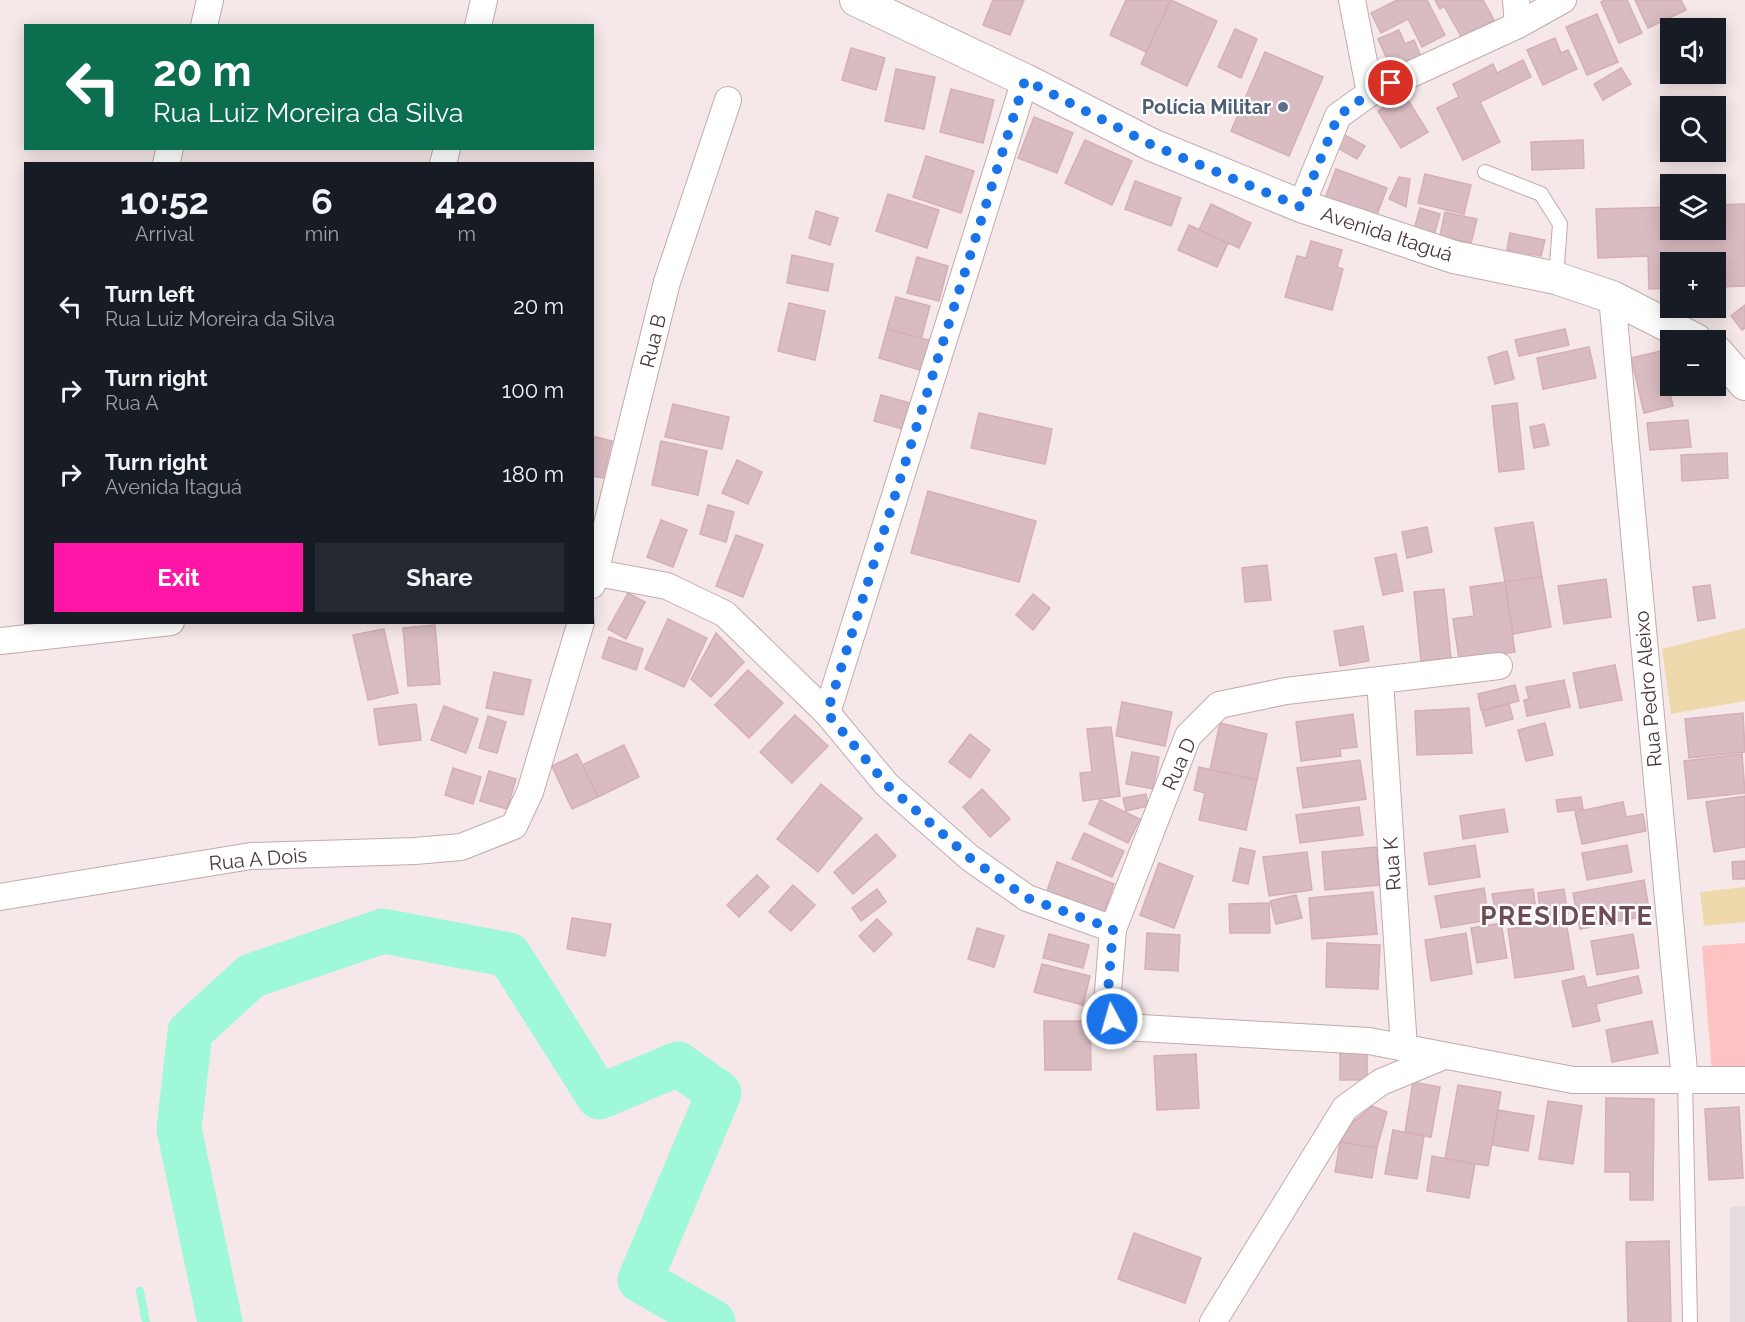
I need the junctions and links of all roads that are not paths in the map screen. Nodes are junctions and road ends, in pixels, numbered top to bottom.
1 (210, 0) edge
2 (484, 0) edge
3 (856, 0) edge
4 (1352, 0) edge
5 (1516, 0) edge
6 (1563, 0) edge
7 (900, 9) edge
8 (204, 24) edge
9 (478, 24) edge
10 (1518, 25) junction
11 (1025, 80) junction
12 (1370, 93) junction
13 (728, 100) dead end
14 (1485, 172) dead end
15 (1301, 207) junction
16 (1556, 278) junction
17 (1612, 297) junction
18 (1676, 330) edge
19 (1726, 362) edge
20 (1745, 384) edge
21 (594, 577) edge
22 (138, 624) edge
23 (580, 624) edge
24 (39, 630) edge
25 (0, 641) edge
26 (1498, 666) dead end
27 (1380, 680) junction
28 (827, 713) junction
29 (0, 897) edge
30 (1113, 929) junction
31 (1404, 1048) junction
32 (1444, 1056) junction
33 (1745, 1080) edge
34 (1685, 1081) junction
35 (1213, 1322) edge
36 (1690, 1322) edge

1 - 8 street
2 - 9 street
3 - 7 street, Avenida Itaguá
4 - 12 street
5 - 10 street
6 - 10 street
7 - 11 street, Avenida Itaguá
10 - 12 street
11 - 15 street, Avenida Itaguá
11 - 28 street
12 - 15 street
13 - 21 street, Rua B
14 - 16 lane
15 - 16 street, Avenida Itaguá
16 - 17 street, Avenida Itaguá
17 - 18 street, Avenida Itaguá
17 - 34 street, Rua Pedro Aleixo
19 - 20 street
21 - 28 street
22 - 24 street
23 - 29 street, Rua A Dois
24 - 25 street
26 - 27 street, Rua D
27 - 30 street, Rua D
27 - 31 street, Rua K
28 - 30 street
30 - 31 street, Rua D
31 - 32 street
32 - 34 street
32 - 35 street
33 - 34 street
34 - 36 lane

